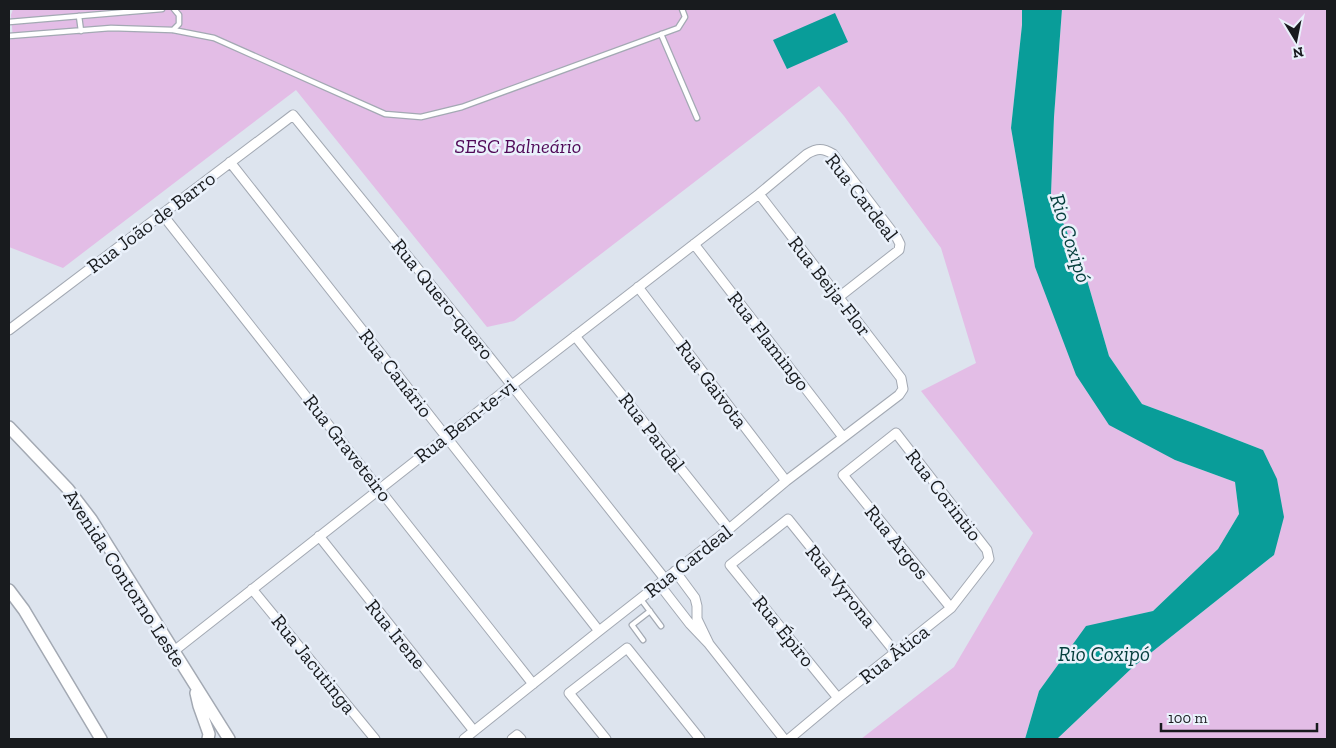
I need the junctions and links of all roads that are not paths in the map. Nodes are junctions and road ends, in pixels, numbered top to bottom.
1 (162, 9) edge
2 (174, 9) edge
3 (682, 9) edge
4 (79, 16) junction
5 (9, 22) edge
6 (81, 30) junction
7 (173, 30) junction
8 (661, 34) junction
9 (9, 36) edge
10 (293, 115) joint
11 (697, 118) dead end
12 (230, 162) junction
13 (759, 194) junction
14 (162, 214) junction
15 (694, 244) junction
16 (638, 287) junction
17 (839, 298) junction
18 (9, 330) edge
19 (575, 336) junction
20 (901, 378) joint
21 (512, 385) junction
22 (9, 427) edge
23 (446, 437) junction
24 (843, 437) junction
25 (843, 475) joint
26 (786, 481) junction
27 (379, 488) junction
28 (728, 529) junction
29 (319, 536) junction
30 (989, 559) joint
31 (730, 565) joint
32 (664, 580) junction
33 (252, 589) junction
34 (9, 590) edge
35 (640, 598) junction
36 (951, 608) junction
37 (650, 611) junction
38 (661, 626) dead end
39 (599, 630) junction
40 (643, 640) dead end
41 (709, 644) junction
42 (174, 651) junction
43 (895, 652) junction
44 (533, 684) junction
45 (194, 685) junction
46 (838, 698) junction
47 (94, 725) junction
48 (474, 731) junction
49 (101, 739) edge
50 (110, 739) edge
51 (208, 739) edge
52 (229, 739) edge
53 (375, 739) edge
54 (464, 739) edge
55 (606, 739) edge
56 (700, 739) edge
57 (784, 739) edge
58 (789, 739) edge

1 - 4 lane
2 - 7 lane
3 - 8 lane
4 - 5 lane
4 - 6 lane
6 - 7 lane
6 - 9 lane
7 - 8 lane
8 - 11 lane
10 - 12 street, Rua João de Barro
10 - 21 street, Rua Quero-quero
12 - 14 street, Rua João de Barro
12 - 23 street, Rua Canário
13 - 15 street, Rua Bem-te-vi
13 - 17 street, Rua Beija-Flor
13 - 17 street, Rua Cardeal
14 - 18 street, Rua João de Barro
14 - 27 street, Rua Graveteiro
15 - 16 street, Rua Bem-te-vi
15 - 24 street, Rua Flamingo
16 - 19 street, Rua Bem-te-vi
16 - 26 street, Rua Gaivota
17 - 20 street, Rua Beija-Flor
19 - 21 street, Rua Bem-te-vi
19 - 28 street, Rua Pardal
20 - 24 street, Rua Cardeal
21 - 23 street, Rua Bem-te-vi
21 - 32 street, Rua Quero-quero
22 - 42 street, Avenida Contorno Leste
23 - 27 street, Rua Bem-te-vi
23 - 39 street, Rua Canário
24 - 26 street, Rua Cardeal
25 - 30 street, Rua Corintio
25 - 36 street, Rua Argos
26 - 28 street, Rua Cardeal
27 - 29 street, Rua Bem-te-vi
27 - 44 street, Rua Graveteiro
28 - 32 street, Rua Cardeal
29 - 33 street, Rua Bem-te-vi
29 - 48 street, Rua Irene
30 - 36 street, Rua Ática
31 - 43 street, Rua Vyrona
31 - 46 street, Rua Épiro
32 - 35 street, Rua Cardeal
32 - 41 street
32 - 41 street
33 - 42 street, Rua Bem-te-vi
33 - 53 street, Rua Jacutinga
34 - 47 street
35 - 37 lane
35 - 39 street, Rua Cardeal
36 - 43 street, Rua Ática
37 - 38 lane
37 - 40 lane
39 - 44 street, Rua Cardeal
41 - 57 street
42 - 45 street, Avenida Contorno Leste
43 - 46 street, Rua Ática
44 - 48 street, Rua Cardeal
45 - 51 street
45 - 52 street, Avenida Contorno Leste
46 - 58 street, Rua Ática
47 - 49 street
47 - 50 street
48 - 54 street, Rua Cardeal
55 - 56 street

